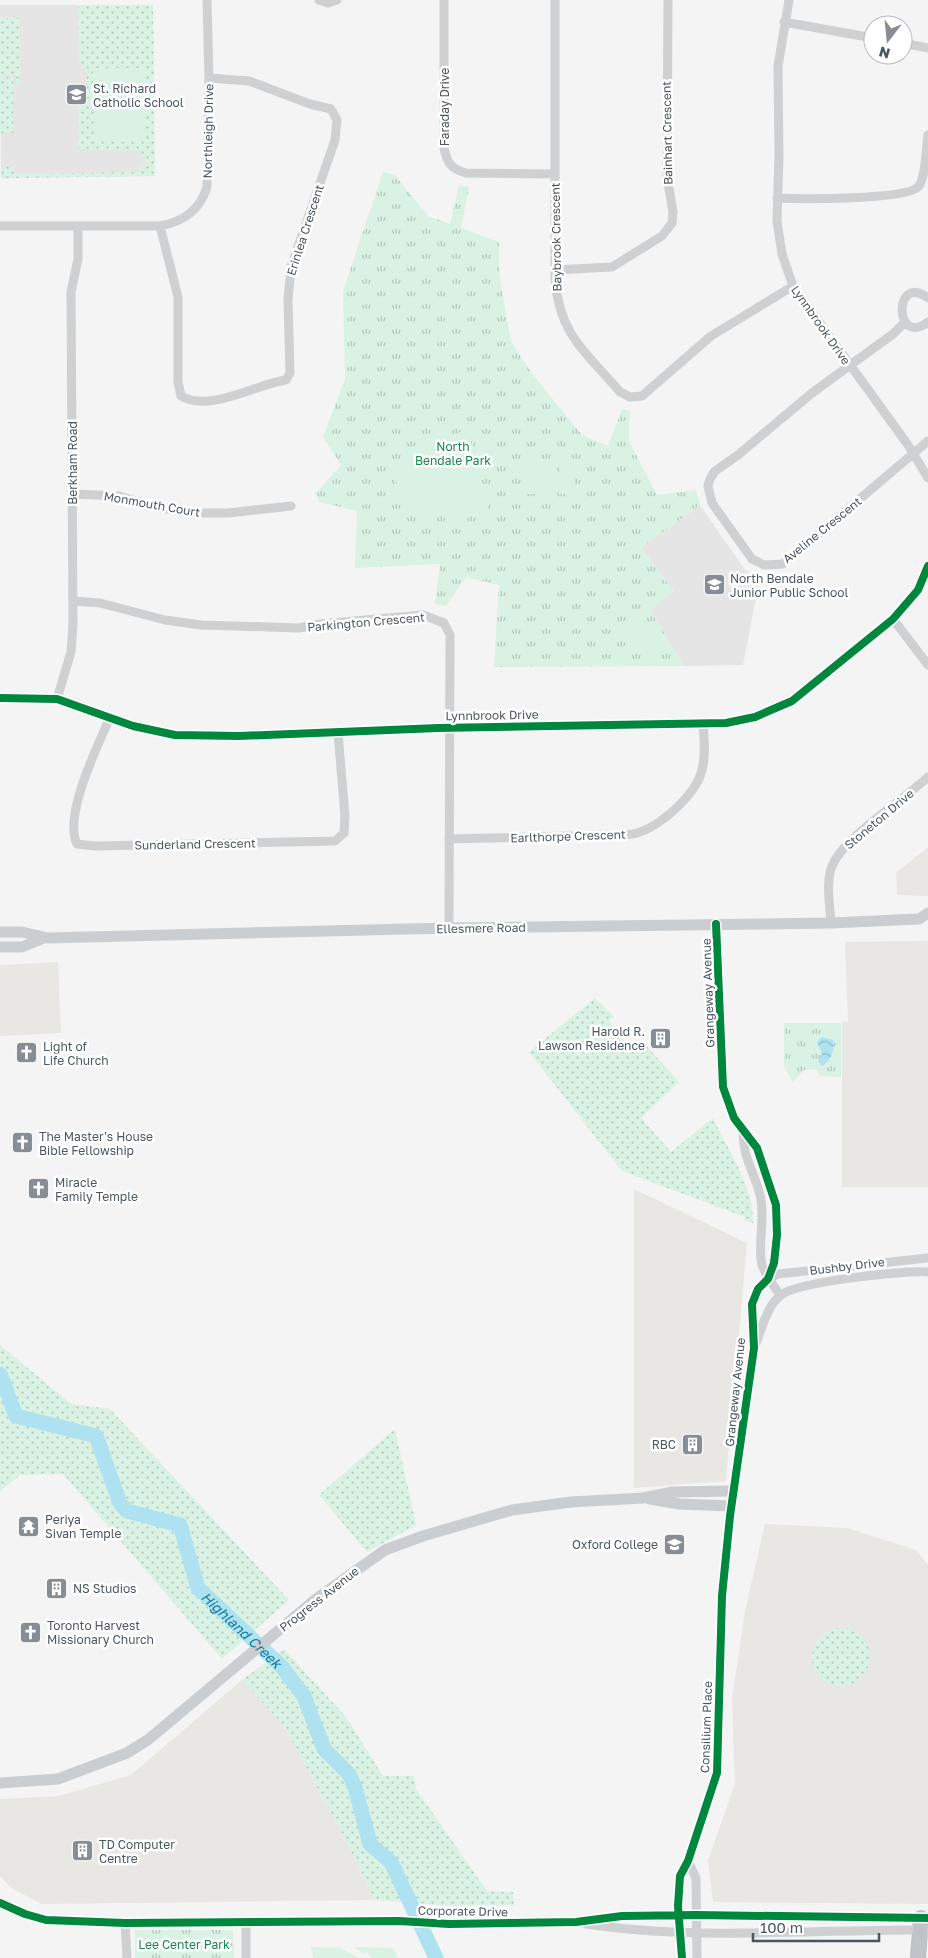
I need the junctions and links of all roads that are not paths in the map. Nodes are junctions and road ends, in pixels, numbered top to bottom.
1 (207, 0) edge
2 (319, 0) edge
3 (337, 0) edge
4 (444, 0) edge
5 (555, 0) edge
6 (668, 0) edge
7 (789, 0) edge
8 (784, 22) junction
9 (863, 36) edge
10 (913, 45) edge
11 (928, 48) edge
12 (209, 78) junction
13 (928, 135) edge
14 (554, 174) junction
15 (777, 198) junction
16 (0, 226) edge
17 (78, 226) junction
18 (160, 226) junction
19 (555, 270) junction
20 (792, 286) junction
21 (928, 298) edge
22 (906, 322) junction
23 (928, 322) edge
24 (850, 366) junction
25 (928, 441) edge
26 (913, 453) junction
27 (928, 478) edge
28 (72, 494) junction
29 (292, 506) dead end
30 (928, 566) edge
31 (73, 601) junction
32 (893, 619) junction
33 (928, 665) edge
34 (0, 698) edge
35 (57, 699) junction
36 (110, 717) junction
37 (703, 723) junction
38 (449, 728) junction
39 (338, 733) junction
40 (928, 777) edge
41 (449, 839) junction
42 (925, 919) edge
43 (831, 922) junction
44 (716, 924) junction
45 (449, 928) junction
46 (0, 932) edge
47 (44, 938) junction
48 (0, 947) edge
49 (743, 1132) junction
50 (928, 1258) edge
51 (900, 1260) junction
52 (826, 1268) junction
53 (928, 1272) edge
54 (902, 1273) junction
55 (768, 1279) junction
56 (827, 1282) junction
57 (780, 1295) junction
58 (754, 1348) junction
59 (734, 1491) junction
60 (643, 1498) junction
61 (731, 1506) junction
62 (0, 1783) edge
63 (688, 1861) junction
64 (0, 1903) edge
65 (696, 1915) junction
66 (678, 1916) junction
67 (808, 1916) junction
68 (125, 1922) junction
69 (246, 1922) junction
70 (576, 1922) junction
71 (924, 1924) edge
72 (680, 1933) junction
73 (697, 1933) junction
74 (808, 1933) junction
75 (127, 1958) edge
76 (246, 1958) edge
77 (682, 1958) edge
78 (697, 1958) edge
79 (918, 1958) edge

1 - 12 street, Northleigh Drive
2 - 3 street
4 - 14 street, Faraday Drive
5 - 14 street, Baybrook Crescent
6 - 19 street, Bainhart Crescent
7 - 8 street, Lynnbrook Drive
8 - 9 street
8 - 15 street, Lynnbrook Drive
10 - 11 street
12 - 18 street, Northleigh Drive
12 - 18 street, Erinlea Crescent
13 - 15 street
14 - 19 street, Baybrook Crescent
15 - 20 street, Lynnbrook Drive
16 - 17 street, Northleigh Drive
17 - 18 street, Northleigh Drive
17 - 28 street, Berkham Road
19 - 20 street, Baybrook Crescent
20 - 24 street, Lynnbrook Drive
21 - 22 street
22 - 23 street
22 - 24 street, Aveline Crescent
24 - 26 street, Lynnbrook Drive
24 - 26 street, Aveline Crescent
25 - 26 street, Aveline Crescent
26 - 27 street, Lynnbrook Drive
28 - 29 street, Monmouth Court
28 - 31 street, Berkham Road
30 - 32 street, Lynnbrook Drive
31 - 35 street, Berkham Road
31 - 38 street, Parkington Crescent
32 - 33 street
32 - 37 street, Lynnbrook Drive
34 - 35 street, Lynnbrook Drive
35 - 36 street, Lynnbrook Drive
36 - 39 street, Lynnbrook Drive
36 - 39 street, Sunderland Crescent
37 - 38 street, Lynnbrook Drive
37 - 41 street, Earlthorpe Crescent
38 - 39 street, Lynnbrook Drive
38 - 41 street, Parkington Crescent
40 - 43 street, Stoneton Drive
41 - 45 street, Parkington Crescent
42 - 43 main road, Ellesmere Road
43 - 44 main road, Ellesmere Road
44 - 45 main road, Ellesmere Road
44 - 49 street, Grangeway Avenue
45 - 47 main road, Ellesmere Road
46 - 47 main road, Ellesmere Road
47 - 48 main road, Ellesmere Road
49 - 55 street, Grangeway Avenue
49 - 55 street, Grangeway Avenue
50 - 51 street, Bushby Drive
51 - 52 street, Bushby Drive
51 - 54 street
52 - 55 street, Bushby Drive
52 - 56 street
53 - 54 street, Bushby Drive
54 - 56 street, Bushby Drive
55 - 57 street, Grangeway Avenue
55 - 58 street, Grangeway Avenue
56 - 57 street, Bushby Drive
57 - 58 street, Grangeway Avenue
58 - 59 street, Grangeway Avenue
59 - 60 main road, Progress Avenue
59 - 61 street, Consilium Place
60 - 61 main road, Progress Avenue
60 - 62 main road, Progress Avenue
61 - 63 street, Consilium Place
63 - 65 street
63 - 66 street, Consilium Place
64 - 68 street, Corporate Drive
65 - 66 street, Corporate Drive
65 - 67 street, Corporate Drive
65 - 73 street
66 - 70 street, Corporate Drive
66 - 72 street, Consilium Place
67 - 71 street, Corporate Drive
67 - 74 street
68 - 69 street, Corporate Drive
68 - 75 street
69 - 70 street, Corporate Drive
69 - 76 street
70 - 72 street, Corporate Drive
71 - 74 street, Corporate Drive
71 - 79 highway
72 - 73 street, Corporate Drive
72 - 77 street, Consilium Place
73 - 74 street, Corporate Drive
73 - 78 street

